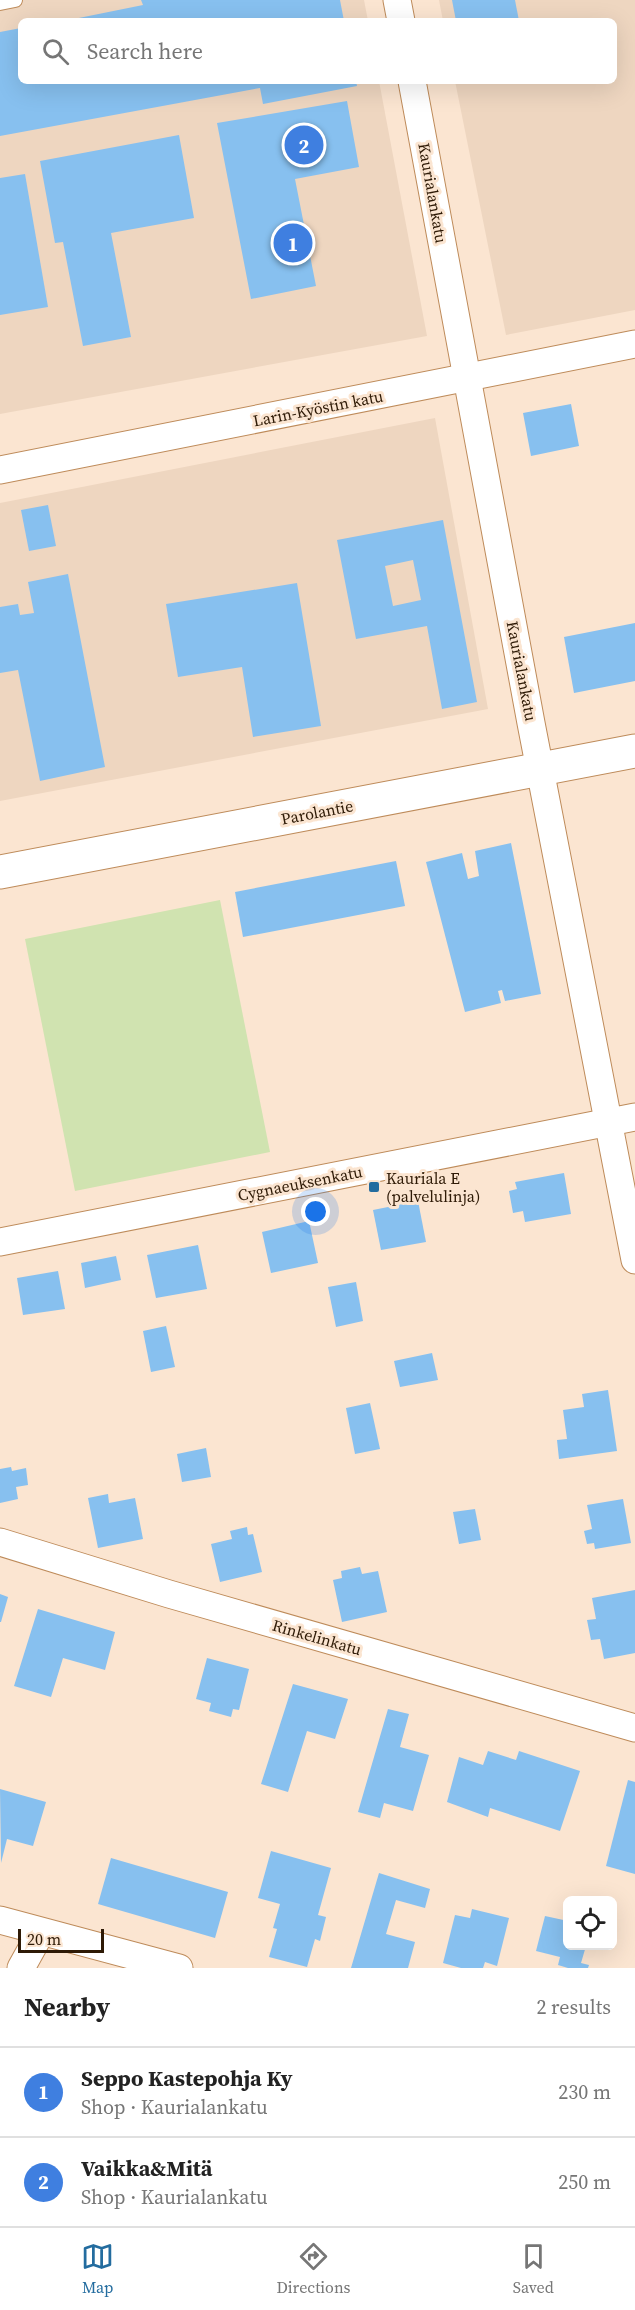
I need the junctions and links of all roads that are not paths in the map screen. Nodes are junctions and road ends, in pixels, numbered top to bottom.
1 (15, 0) edge
2 (397, 0) edge
3 (0, 3) edge
4 (400, 18) edge
5 (413, 84) edge
6 (635, 344) edge
7 (467, 379) junction
8 (0, 470) edge
9 (635, 751) edge
10 (541, 769) junction
11 (0, 872) edge
12 (635, 1117) edge
13 (609, 1122) junction
14 (0, 1242) edge
15 (635, 1260) edge
16 (0, 1542) edge
17 (635, 1728) edge
18 (0, 1920) edge
19 (41, 1932) junction
20 (21, 1968) edge
21 (179, 1968) edge

1 - 3 lane
2 - 4 street
5 - 7 street, Kaurialankatu
6 - 7 street, Larin-Kyöstin katu
7 - 8 street, Larin-Kyöstin katu
7 - 10 street, Kaurialankatu
9 - 10 main road, Parolantie
10 - 11 main road, Parolantie
10 - 13 street, Kaurialankatu
12 - 13 street, Cygnaeuksenkatu
13 - 14 street, Cygnaeuksenkatu
13 - 15 street, Kaurialankatu
16 - 17 street, Rinkelinkatu
18 - 19 street
19 - 20 street
19 - 21 street

